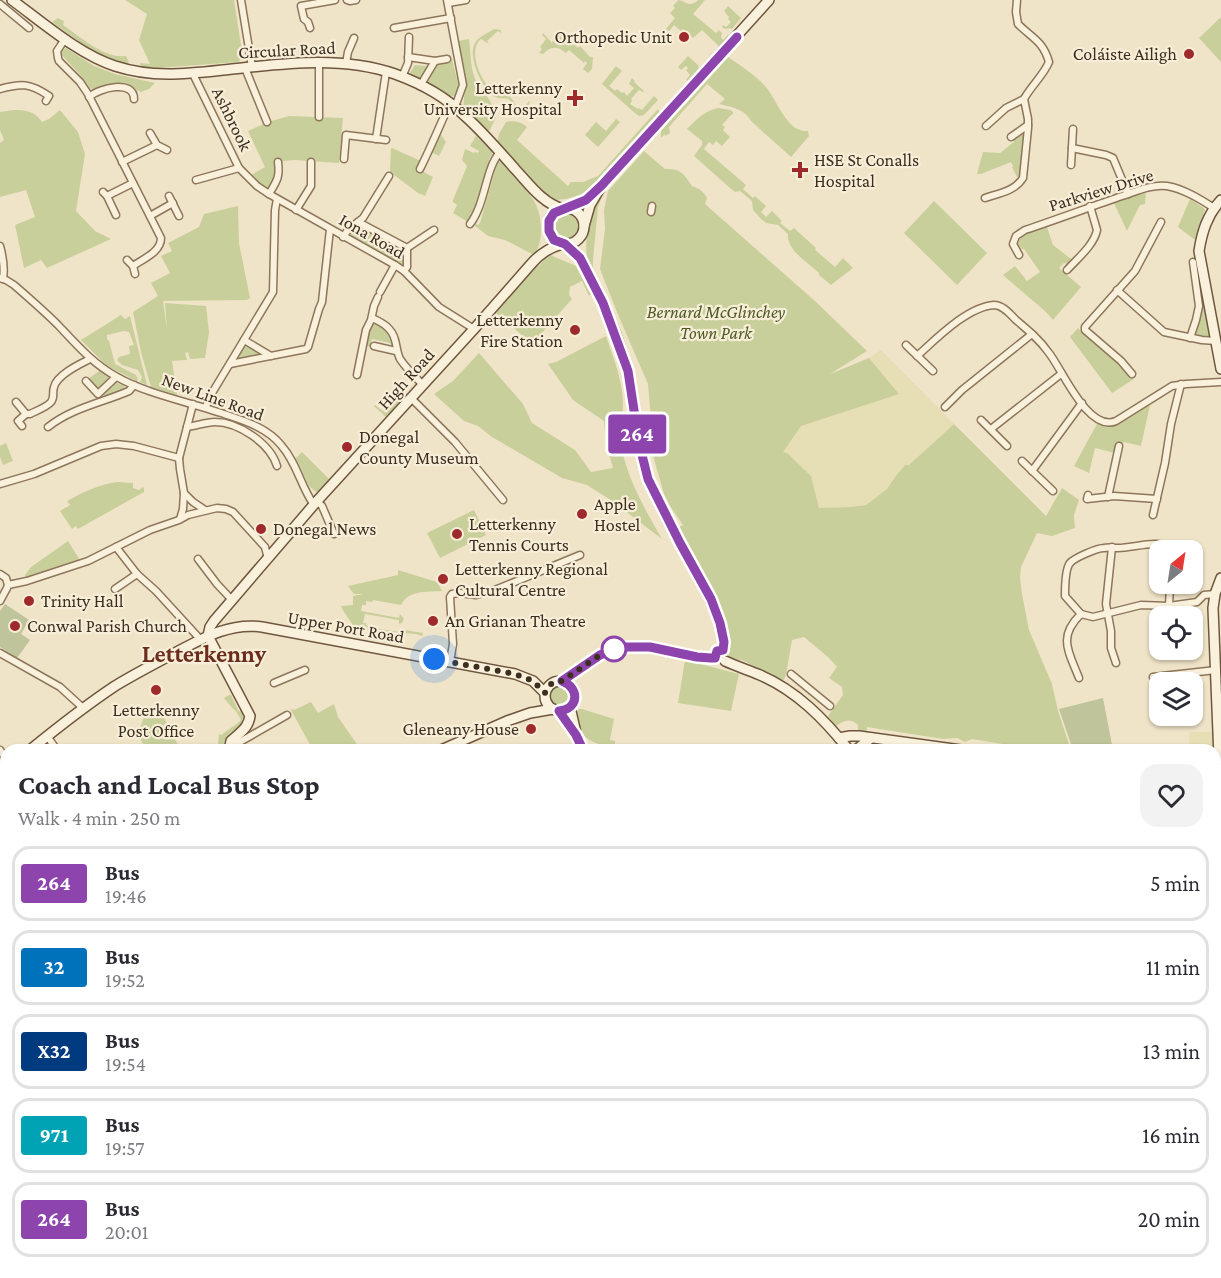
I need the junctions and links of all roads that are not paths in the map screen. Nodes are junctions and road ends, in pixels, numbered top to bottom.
1 (12, 0) edge
2 (241, 0) edge
3 (334, 0) edge
4 (347, 0) edge
5 (356, 0) edge
6 (466, 0) edge
7 (769, 0) edge
8 (1017, 0) edge
9 (447, 1) edge
10 (316, 2) edge
11 (0, 4) edge
12 (451, 18) junction
13 (410, 25) junction
14 (29, 28) dead end
15 (310, 28) dead end
16 (394, 28) dead end
17 (354, 38) dead end
18 (65, 39) junction
19 (408, 57) junction
20 (447, 58) dead end
21 (319, 62) junction
22 (435, 62) junction
23 (346, 63) junction
24 (248, 68) junction
25 (386, 72) junction
26 (193, 74) junction
27 (402, 77) junction
28 (420, 86) junction
29 (0, 88) edge
30 (89, 97) junction
31 (134, 99) dead end
32 (1024, 99) junction
33 (46, 101) dead end
34 (452, 105) junction
35 (319, 117) dead end
36 (267, 122) dead end
37 (1028, 125) junction
38 (986, 126) dead end
39 (1072, 129) dead end
40 (150, 133) dead end
41 (1011, 137) dead end
42 (376, 139) junction
43 (386, 140) dead end
44 (157, 145) junction
45 (1072, 148) junction
46 (167, 150) dead end
47 (500, 152) junction
48 (344, 159) dead end
49 (123, 162) junction
50 (278, 162) dead end
51 (310, 162) dead end
52 (1071, 165) dead end
53 (239, 168) junction
54 (420, 169) dead end
55 (389, 176) dead end
56 (195, 180) dead end
57 (133, 183) junction
58 (602, 185) junction
59 (269, 194) junction
60 (538, 194) junction
61 (1128, 194) junction
62 (169, 196) dead end
63 (985, 198) dead end
64 (277, 199) junction
65 (1221, 200) edge
66 (173, 203) junction
67 (1090, 206) junction
68 (565, 208) junction
69 (1214, 208) junction
70 (296, 210) junction
71 (116, 215) dead end
72 (150, 216) junction
73 (179, 216) dead end
74 (358, 222) junction
75 (1161, 222) dead end
76 (470, 224) dead end
77 (549, 226) junction
78 (584, 228) junction
79 (330, 229) junction
80 (434, 230) dead end
81 (343, 237) junction
82 (564, 244) junction
83 (0, 246) edge
84 (407, 248) junction
85 (539, 255) junction
86 (1019, 255) dead end
87 (127, 260) dead end
88 (1193, 262) dead end
89 (584, 264) junction
90 (395, 265) junction
91 (133, 266) junction
92 (1068, 270) dead end
93 (404, 271) junction
94 (135, 274) dead end
95 (1, 279) edge
96 (1117, 290) junction
97 (372, 318) junction
98 (474, 329) junction
99 (1032, 334) junction
100 (1190, 338) junction
101 (244, 340) junction
102 (1216, 342) junction
103 (906, 345) dead end
104 (374, 346) dead end
105 (396, 351) junction
106 (917, 356) junction
107 (272, 357) junction
108 (90, 358) junction
109 (1220, 363) edge
110 (230, 364) junction
111 (933, 371) dead end
112 (366, 372) dead end
113 (1061, 374) junction
114 (1132, 374) dead end
115 (116, 377) junction
116 (86, 381) dead end
117 (1221, 382) edge
118 (1180, 384) junction
119 (135, 385) junction
120 (423, 385) junction
121 (411, 398) junction
122 (16, 402) dead end
123 (1082, 403) junction
124 (193, 404) junction
125 (206, 407) junction
126 (945, 407) dead end
127 (26, 414) junction
128 (981, 420) dead end
129 (22, 426) dead end
130 (187, 427) junction
131 (48, 428) dead end
132 (991, 429) junction
133 (1007, 446) dead end
134 (1119, 446) dead end
135 (179, 458) junction
136 (1022, 461) dead end
137 (277, 466) dead end
138 (1032, 471) junction
139 (0, 484) edge
140 (1053, 491) dead end
141 (184, 493) junction
142 (1088, 495) dead end
143 (1108, 497) junction
144 (1157, 499) junction
145 (503, 500) dead end
146 (316, 503) junction
147 (205, 510) junction
148 (1153, 515) dead end
149 (180, 519) junction
150 (333, 534) dead end
151 (261, 542) junction
152 (280, 544) junction
153 (1149, 545) edge
154 (116, 547) junction
155 (1112, 547) junction
156 (580, 555) dead end
157 (198, 559) dead end
158 (268, 559) junction
159 (0, 574) edge
160 (137, 574) junction
161 (1221, 578) edge
162 (8, 585) junction
163 (116, 589) dead end
164 (1170, 594) edge
165 (1215, 594) junction
166 (232, 600) junction
167 (0, 601) edge
168 (1169, 606) junction
169 (1108, 613) junction
170 (1081, 614) junction
171 (204, 638) junction
172 (0, 653) edge
173 (720, 659) junction
174 (450, 662) junction
175 (1116, 663) dead end
176 (585, 666) junction
177 (305, 670) dead end
178 (1216, 670) junction
179 (1198, 672) edge
180 (791, 674) dead end
181 (1079, 678) dead end
182 (562, 681) junction
183 (274, 682) dead end
184 (810, 689) junction
185 (573, 690) junction
186 (545, 696) junction
187 (801, 699) junction
188 (830, 706) dead end
189 (570, 707) junction
190 (83, 708) junction
191 (556, 710) junction
192 (530, 713) junction
193 (287, 715) dead end
194 (576, 735) junction
195 (47, 736) junction
196 (839, 738) junction
197 (871, 738) junction
198 (237, 743) dead end
199 (37, 744) edge
200 (53, 744) edge
201 (230, 744) edge
202 (454, 744) edge
203 (580, 744) edge
204 (844, 744) edge
205 (864, 744) edge
206 (916, 744) edge
207 (1218, 744) edge

1 - 18 street, Circular Road
2 - 24 street, Ashbrook
3 - 10 street
4 - 5 street
6 - 9 street
7 - 58 street
8 - 32 street
9 - 12 street
10 - 15 street
11 - 14 street
12 - 13 street
12 - 34 street
13 - 16 street
13 - 19 street
17 - 23 street
18 - 26 street, Circular Road
18 - 30 street
19 - 22 street
19 - 27 street
20 - 22 street
21 - 23 street, Circular Road
21 - 24 street, Circular Road
21 - 35 street
22 - 28 street
23 - 25 street, Circular Road
24 - 26 street, Circular Road
24 - 36 street, Ashbrook
25 - 27 street, Circular Road
25 - 42 street
26 - 53 street, Ashbrook
27 - 28 street, Circular Road
28 - 34 street, Circular Road
29 - 33 street
30 - 31 street
30 - 49 street
32 - 37 street
32 - 38 street
34 - 47 street, Circular Road
34 - 54 street
37 - 41 street
37 - 63 street
39 - 45 street
40 - 44 street
42 - 43 street
42 - 48 street
44 - 46 street
44 - 49 street
45 - 52 street
45 - 61 street
47 - 60 street, Circular Road
47 - 76 street
49 - 57 street
50 - 59 street
51 - 70 street
53 - 56 street, Ashbrook
53 - 59 street, Iona Road
55 - 74 street
57 - 71 street
57 - 72 street
58 - 68 street
58 - 78 street
59 - 64 street, Iona Road
60 - 68 street
60 - 77 street
61 - 67 street, Parkview Drive
61 - 69 street, Parkview Drive
62 - 66 street
64 - 70 street, Iona Road
64 - 101 street
65 - 69 street
66 - 72 street
66 - 73 street
67 - 86 street, Parkview Drive
67 - 92 street
68 - 77 street
68 - 78 street
69 - 102 street
70 - 79 street, Iona Road
72 - 91 street
74 - 81 street
74 - 84 street
75 - 96 street
77 - 82 street
77 - 85 street
78 - 82 street
78 - 89 street
79 - 81 street, Iona Road
79 - 107 street
80 - 84 street
81 - 90 street, Iona Road
82 - 85 street
82 - 89 street
83 - 95 street
84 - 93 street
85 - 98 street, High Road
87 - 91 street
88 - 100 street
89 - 173 street
90 - 93 street, Iona Road
90 - 97 street
91 - 94 street
93 - 98 street, Iona Road
95 - 108 street, New Line Road
96 - 100 street
96 - 114 street
97 - 105 street
97 - 112 street
98 - 120 street, High Road
99 - 106 street
99 - 113 street
99 - 126 street
100 - 102 street
101 - 107 street
101 - 110 street
102 - 109 street
103 - 106 street
104 - 105 street
105 - 120 street
106 - 111 street
107 - 110 street
108 - 115 street, New Line Road
108 - 127 street
110 - 125 street
113 - 123 street
113 - 132 street
115 - 116 street
115 - 119 street, New Line Road
117 - 118 street
118 - 123 street
118 - 144 street
119 - 124 street, New Line Road
119 - 131 street, New Line Road
120 - 121 street, High Road
121 - 145 street
121 - 146 street, High Road
122 - 127 street
123 - 138 street
124 - 125 street, New Line Road
124 - 130 street
125 - 146 street, New Line Road
127 - 129 street
128 - 132 street
130 - 135 street
130 - 137 street
132 - 133 street
134 - 143 street
135 - 139 street
135 - 141 street
136 - 138 street
138 - 140 street
141 - 147 street
141 - 149 street
142 - 143 street
143 - 144 street
144 - 148 street
146 - 150 street, New Line Road
146 - 152 street, High Road
147 - 149 street
147 - 151 street
149 - 154 street
151 - 152 street
151 - 158 street
152 - 158 street, High Road
153 - 155 street
154 - 160 street
154 - 162 street
155 - 169 street
155 - 170 street
156 - 174 street
157 - 166 street
158 - 166 street, High Road
159 - 162 street
160 - 163 street
160 - 171 street
161 - 165 street
162 - 167 street
164 - 168 street
165 - 168 street
165 - 178 street
166 - 171 street, High Road
168 - 169 street
169 - 170 street
169 - 175 street
170 - 181 street
171 - 174 street, Upper Port Road
171 - 190 street, Upper Port Road
171 - 201 street
172 - 190 street
173 - 176 street
173 - 187 street
174 - 186 street, Upper Port Road
176 - 182 street
176 - 185 street
177 - 183 street
178 - 179 street
178 - 207 street
180 - 184 street
182 - 185 street
182 - 186 street
184 - 187 street
184 - 188 street
185 - 189 street
186 - 191 street
186 - 192 street
187 - 196 street
189 - 191 street
189 - 194 street
190 - 195 street, Upper Port Road
191 - 192 street
191 - 194 street
192 - 202 street
193 - 198 street
194 - 203 street
195 - 199 street, Upper Port Road
195 - 200 street
196 - 197 street
196 - 204 street
197 - 205 street
197 - 206 street

